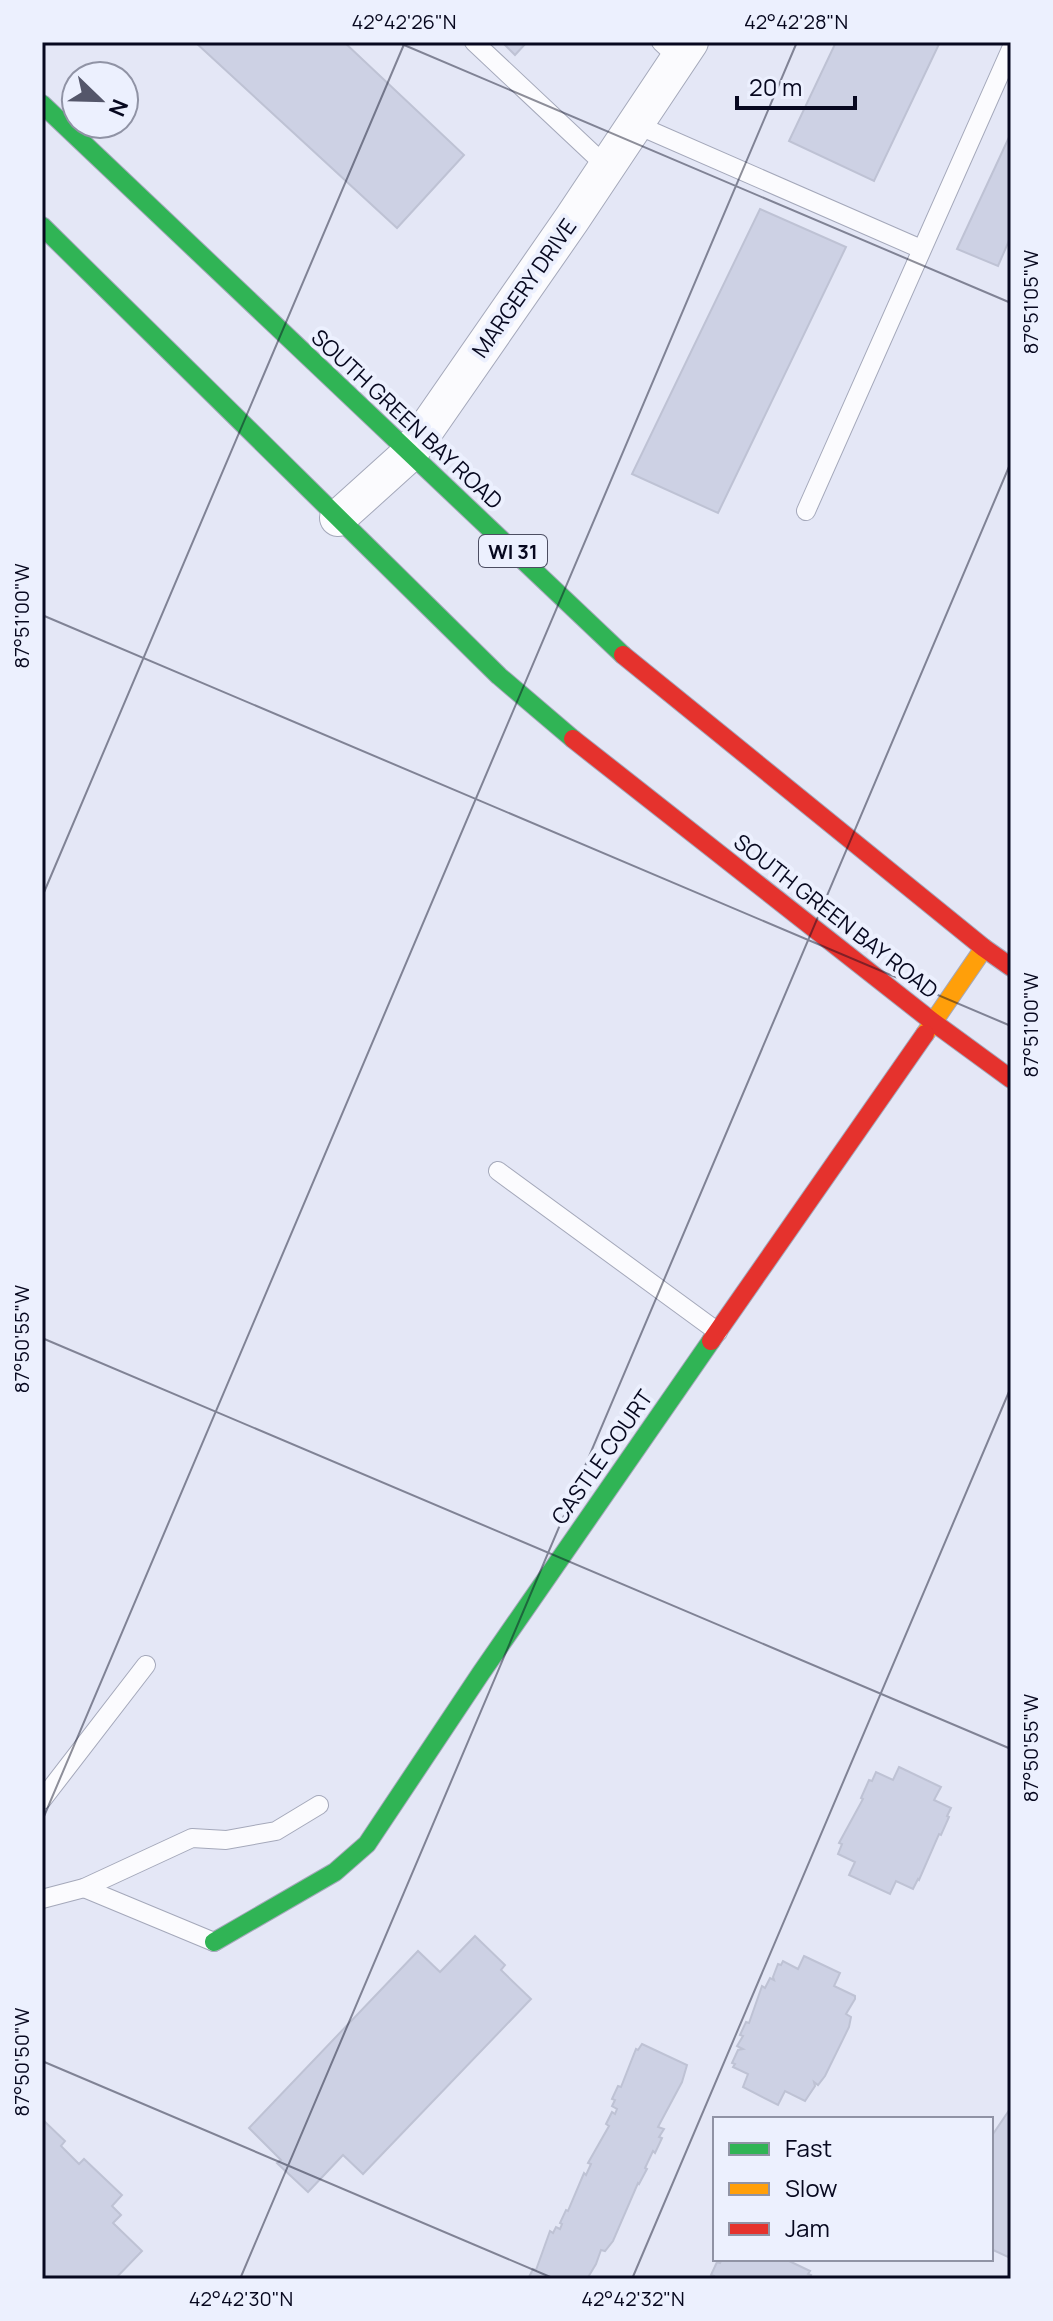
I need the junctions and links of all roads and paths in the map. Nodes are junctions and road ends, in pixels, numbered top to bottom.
1 (474, 42) edge
2 (677, 48) edge
3 (1011, 49) edge
4 (42, 104) edge
5 (635, 124) junction
6 (607, 167) junction
7 (42, 226) edge
8 (921, 249) junction
9 (409, 454) junction
10 (806, 511) dead end
11 (338, 518) junction
12 (984, 948) junction
13 (1011, 967) edge
14 (933, 1022) junction
15 (1011, 1079) edge
16 (498, 1171) dead end
17 (718, 1332) junction
18 (146, 1665) dead end
19 (42, 1800) edge
20 (319, 1805) dead end
21 (84, 1888) junction
22 (42, 1899) edge
23 (214, 1942) joint

1 - 6 lane
2 - 5 street, MARGERY DRIVE
3 - 8 lane
4 - 9 main road, SOUTH GREEN BAY ROAD / WI 31
5 - 6 street, MARGERY DRIVE
5 - 8 lane
6 - 9 street, MARGERY DRIVE
7 - 11 main road, SOUTH GREEN BAY ROAD
8 - 10 lane
9 - 11 street, MARGERY DRIVE
9 - 12 main road, SOUTH GREEN BAY ROAD / WI 31
11 - 14 main road, SOUTH GREEN BAY ROAD
12 - 13 main road, SOUTH GREEN BAY ROAD / WI 31
12 - 14 main road, CASTLE COURT
14 - 15 main road, SOUTH GREEN BAY ROAD
14 - 17 main road, CASTLE COURT
16 - 17 lane
17 - 23 main road, CASTLE COURT
18 - 19 lane
20 - 21 lane
21 - 22 lane
21 - 23 lane

